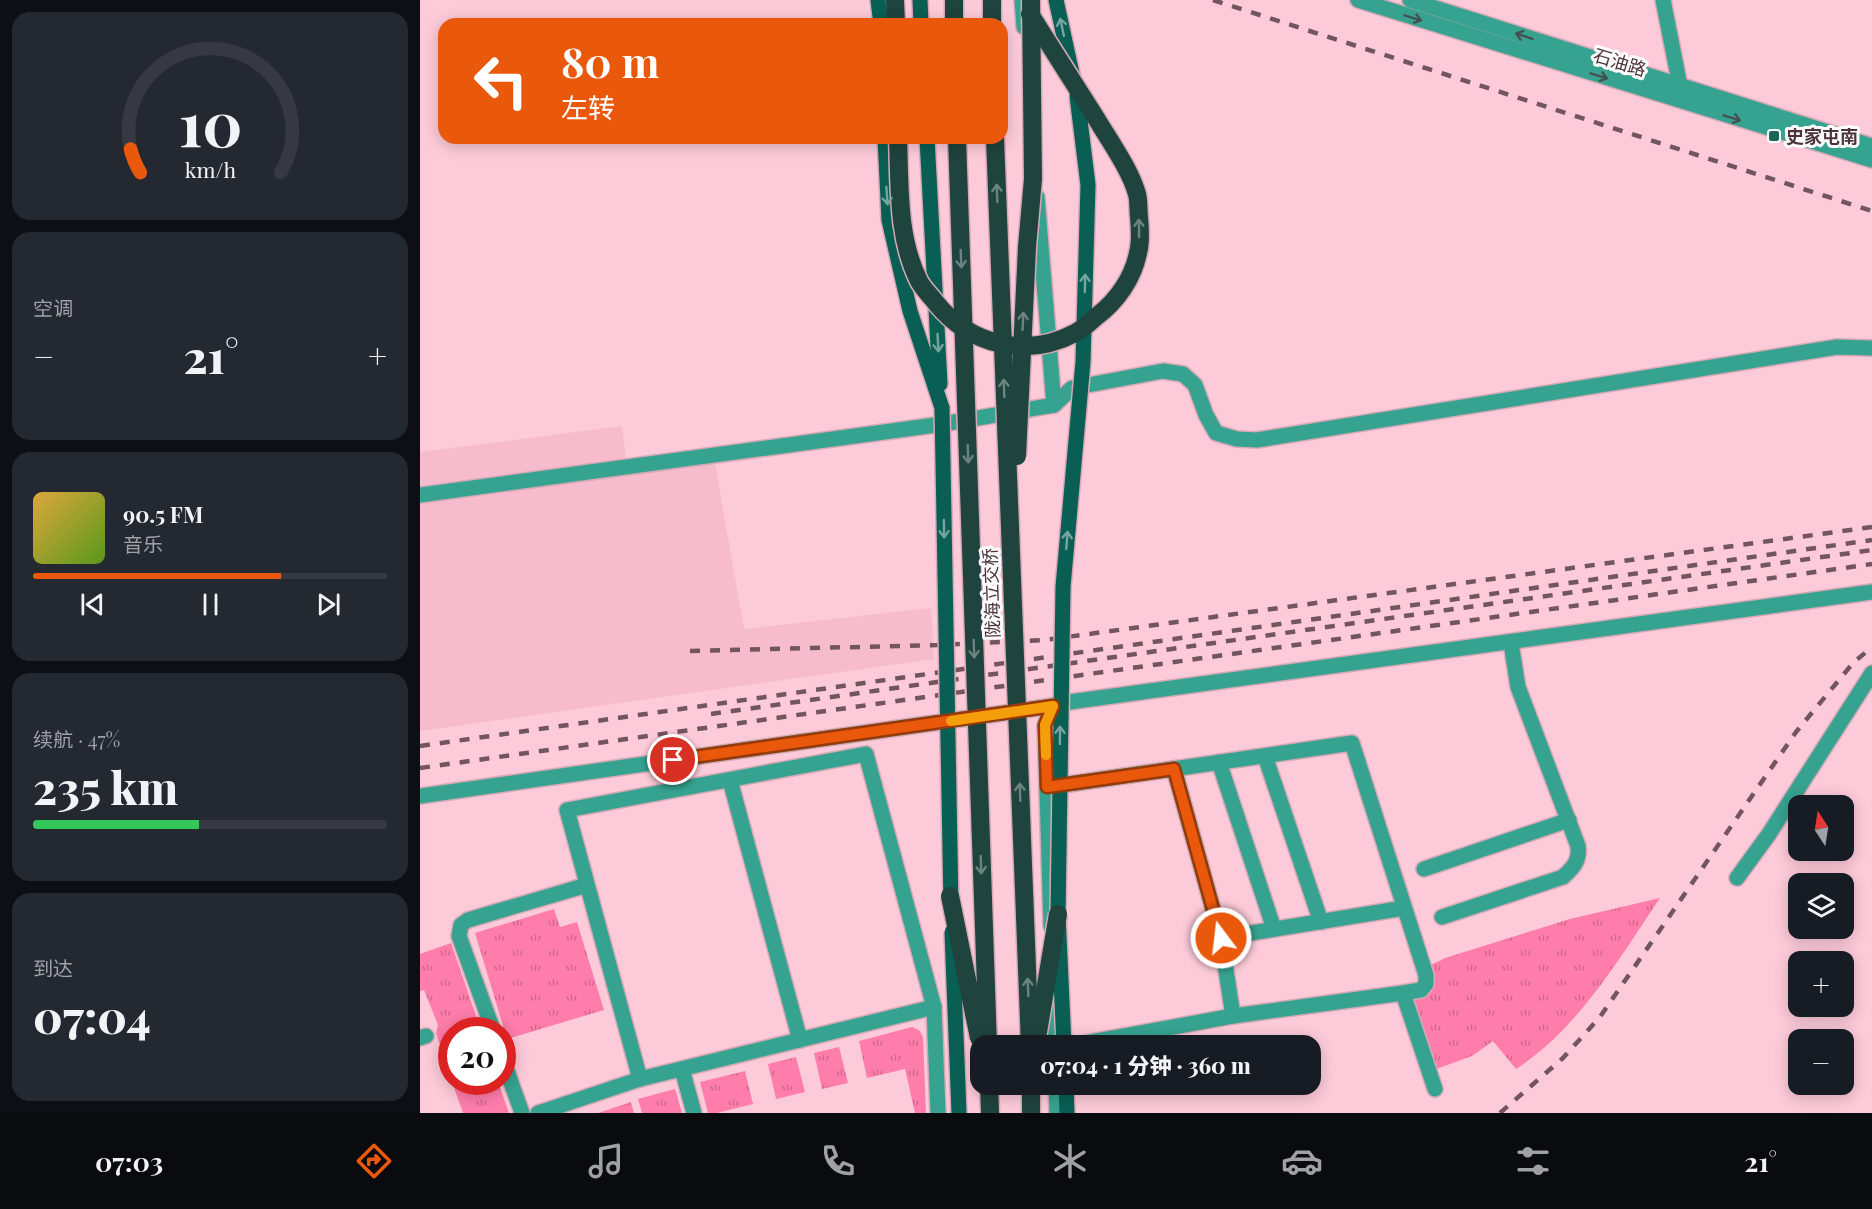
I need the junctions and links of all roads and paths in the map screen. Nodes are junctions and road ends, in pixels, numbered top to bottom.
1 (878, 0) edge
2 (895, 0) edge
3 (920, 0) edge
4 (954, 0) edge
5 (992, 0) edge
6 (1056, 0) edge
7 (1358, 0) edge
8 (1410, 0) edge
9 (1663, 0) edge
10 (1028, 5) edge
11 (880, 18) edge
12 (896, 18) edge
13 (921, 18) edge
14 (954, 18) edge
15 (992, 18) edge
16 (1678, 93) junction
17 (885, 144) edge
18 (898, 144) edge
19 (927, 144) edge
20 (957, 144) edge
21 (995, 144) edge
22 (1872, 146) edge
23 (1872, 160) edge
24 (1872, 348) edge
25 (1054, 405) junction
26 (942, 408) junction
27 (420, 495) edge
28 (1011, 590) junction
29 (1872, 592) edge
30 (1511, 643) junction
31 (1872, 673) edge
32 (1053, 706) junction
33 (949, 721) junction
34 (1265, 756) junction
35 (1219, 762) junction
36 (1174, 769) junction
37 (730, 780) junction
38 (1047, 787) junction
39 (420, 796) edge
40 (1569, 820) junction
41 (1424, 869) dead end
42 (1737, 878) dead end
43 (587, 885) junction
44 (950, 896) junction
45 (1404, 908) junction
46 (1058, 914) junction
47 (1442, 916) dead end
48 (1321, 922) junction
49 (1274, 929) junction
50 (1221, 938) junction
51 (1403, 993) junction
52 (934, 1007) junction
53 (1233, 1016) junction
54 (488, 1017) edge
55 (956, 1029) junction
56 (978, 1035) edge
57 (988, 1035) edge
58 (1030, 1035) edge
59 (1038, 1035) edge
60 (1055, 1035) edge
61 (1064, 1035) edge
62 (1129, 1035) edge
63 (800, 1040) junction
64 (682, 1069) junction
65 (640, 1079) junction
66 (1435, 1089) dead end
67 (516, 1095) edge
68 (1031, 1095) edge
69 (1056, 1095) edge
70 (1066, 1095) edge
71 (522, 1113) edge
72 (538, 1113) edge
73 (694, 1113) edge
74 (938, 1113) edge
75 (958, 1113) edge
76 (1031, 1113) edge
77 (1057, 1113) edge
78 (1067, 1113) edge

1 - 11 main road
2 - 12 highway
3 - 13 main road
4 - 14 highway
5 - 15 highway
46 -> 6 main road, bridge
7 -> 16 street, 石油路
16 -> 8 street, 石油路
9 - 16 street
18 -> 10 highway, bridge
10 - 25 street
28 -> 10 highway, bridge
16 - 22 street, 石油路
16 -> 23 street, 石油路
17 -> 26 main road
19 -> 26 main road, bridge
20 -> 57 highway, 陇海立交桥, bridge
28 -> 21 highway, 陇海立交桥, bridge
24 - 25 street
25 - 27 street
26 -> 44 main road, bridge
58 -> 28 highway, 陇海立交桥, bridge
29 - 30 street
30 - 32 street
30 - 40 street
31 - 42 street
32 - 33 street
32 - 38 street
33 - 39 street
33 - 55 street
34 - 35 street
34 - 45 street
34 - 48 street
35 - 36 street
35 - 49 street
36 - 38 street
36 - 50 street
37 - 43 street
37 - 52 street
37 - 63 street
38 - 60 street
40 - 41 street
40 - 47 street
43 - 54 street
43 - 65 street
44 - 55 main road, bridge
44 - 56 highway, bridge
45 - 48 street
45 - 51 street
46 - 59 highway, bridge
46 - 61 main road, bridge
48 - 49 street
49 - 50 street
50 - 53 street
51 - 53 street
51 - 66 street
52 - 63 street
52 - 74 street
53 - 62 street
55 - 75 main road, bridge
63 - 64 street
64 - 65 street
64 - 73 street
65 - 72 street
67 - 71 street
68 - 76 highway
69 - 77 street
70 - 78 main road

